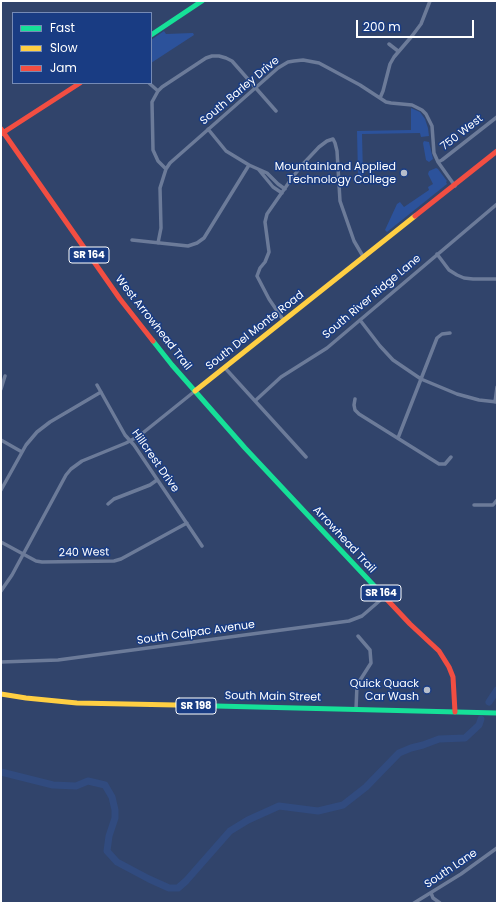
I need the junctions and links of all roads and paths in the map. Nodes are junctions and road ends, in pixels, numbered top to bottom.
1 (202, 1) edge
2 (430, 1) edge
3 (152, 34) edge
4 (389, 44) dead end
5 (398, 51) junction
6 (78, 84) edge
7 (150, 84) edge
8 (255, 87) junction
9 (158, 91) junction
10 (380, 98) junction
11 (276, 111) dead end
12 (497, 117) edge
13 (208, 129) junction
14 (2, 132) edge
15 (497, 151) edge
16 (438, 162) junction
17 (249, 165) junction
18 (166, 169) junction
19 (259, 170) junction
20 (455, 186) junction
21 (285, 189) junction
22 (282, 193) junction
23 (497, 204) edge
24 (132, 240) dead end
25 (158, 243) junction
26 (437, 254) junction
27 (364, 258) junction
28 (497, 279) edge
29 (360, 320) junction
30 (284, 322) junction
31 (450, 333) dead end
32 (225, 368) junction
33 (5, 376) dead end
34 (421, 379) junction
35 (97, 385) dead end
36 (497, 387) edge
37 (1, 389) edge
38 (101, 392) junction
39 (195, 392) junction
40 (355, 399) dead end
41 (256, 400) junction
42 (496, 402) edge
43 (398, 438) junction
44 (1, 440) edge
45 (130, 441) junction
46 (22, 452) junction
47 (306, 457) dead end
48 (451, 457) dead end
49 (157, 480) junction
50 (1, 490) edge
51 (497, 500) edge
52 (108, 504) dead end
53 (474, 506) dead end
54 (187, 523) junction
55 (1, 542) edge
56 (202, 546) dead end
57 (23, 554) junction
58 (1, 591) edge
59 (384, 597) junction
60 (358, 636) dead end
61 (1, 662) edge
62 (1, 694) edge
63 (356, 709) junction
64 (455, 712) junction
65 (497, 713) edge
66 (497, 848) edge
67 (431, 893) junction
68 (414, 903) edge
69 (440, 903) edge

1 - 3 main road
2 - 5 street
4 - 5 street
5 - 10 street
6 - 14 main road
7 - 9 street
8 - 9 street
8 - 10 street, South Barley Drive
8 - 11 street
8 - 13 street, South Barley Drive
9 - 18 street
10 - 16 street, South Barley Drive
12 - 16 street, 750 West
13 - 17 street
13 - 18 street, South Barley Drive
14 - 39 main road, West Arrowhead Trail / SR 164
15 - 20 main road, South Del Monte Road
16 - 20 street
17 - 19 street
17 - 25 street
18 - 25 street
19 - 21 street
19 - 22 street
20 - 27 main road, South Del Monte Road
21 - 22 street
21 - 27 street
22 - 30 street
23 - 26 street, South River Ridge Lane
24 - 25 street
26 - 28 street
26 - 29 street, South River Ridge Lane
27 - 30 main road, South Del Monte Road
29 - 34 street
29 - 41 street, South River Ridge Lane
30 - 32 main road, South Del Monte Road
31 - 34 street
32 - 39 main road, South Del Monte Road
32 - 41 street
33 - 37 street
34 - 42 street
34 - 43 street
35 - 38 street, Hillcrest Drive
36 - 42 street
38 - 45 street, Hillcrest Drive
38 - 46 street
39 - 45 street, South Del Monte Road
39 - 59 main road, Arrowhead Trail / SR 164
40 - 43 street
41 - 47 street
43 - 48 street
44 - 46 street
45 - 49 street, Hillcrest Drive
45 - 57 street, South Del Monte Road
46 - 50 street
49 - 52 street
49 - 54 street, Hillcrest Drive
51 - 53 street
54 - 56 street, Hillcrest Drive
54 - 57 street, 240 West
55 - 57 street, 240 West
57 - 58 street, South Del Monte Road
59 - 61 street, South Calpac Avenue
59 - 64 main road, Arrowhead Trail / SR 164
60 - 63 street
62 - 63 main road, South Main Street / SR 198
63 - 64 main road, South Main Street / SR 198
64 - 65 main road, South Main Street / SR 198
66 - 67 street, South Lane
67 - 68 street, South Lane
67 - 69 street

